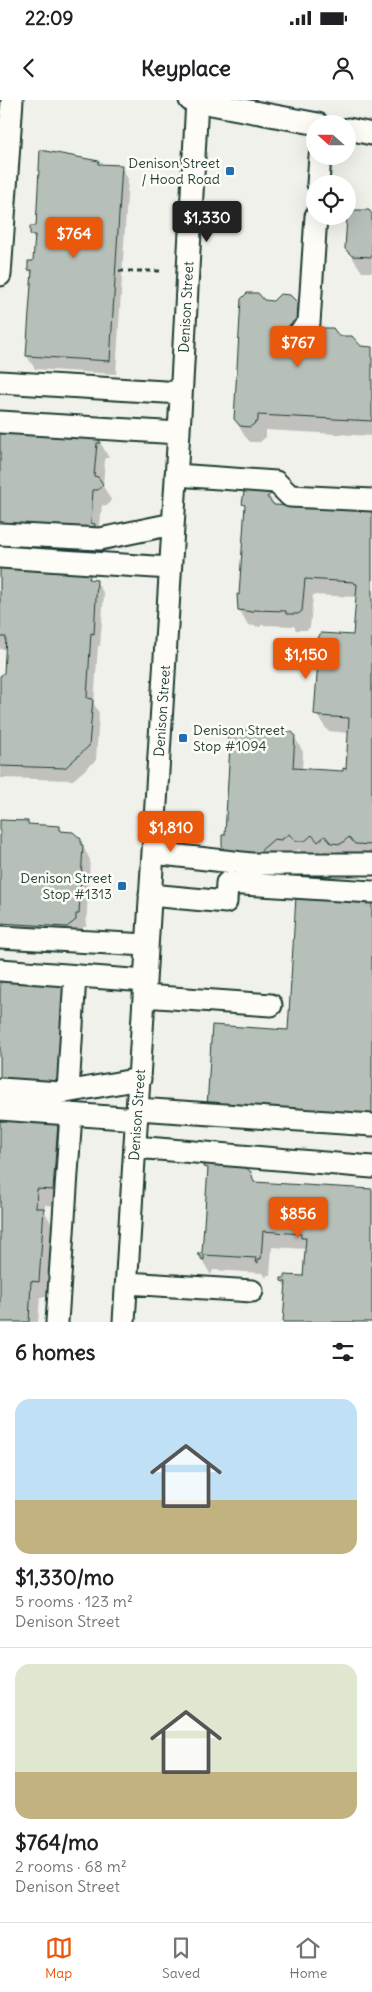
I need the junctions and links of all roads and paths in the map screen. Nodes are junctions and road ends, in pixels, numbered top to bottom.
1 (12, 100) edge
2 (194, 100) edge
3 (306, 122) edge
4 (356, 131) edge
5 (372, 134) edge
6 (315, 225) edge
7 (119, 271) dead end
8 (164, 271) dead end
9 (0, 275) edge
10 (300, 331) dead end
11 (0, 382) edge
12 (181, 393) junction
13 (0, 422) edge
14 (179, 433) junction
15 (176, 475) junction
16 (372, 500) edge
17 (173, 524) junction
18 (0, 534) edge
19 (0, 557) edge
20 (170, 568) junction
21 (153, 853) junction
22 (372, 864) edge
23 (372, 892) edge
24 (150, 895) junction
25 (0, 937) edge
26 (147, 945) junction
27 (0, 970) edge
28 (75, 976) junction
29 (145, 989) junction
30 (271, 1005) dead end
31 (140, 1079) junction
32 (0, 1089) edge
33 (68, 1091) junction
34 (0, 1109) edge
35 (71, 1114) junction
36 (138, 1114) junction
37 (372, 1125) edge
38 (135, 1147) junction
39 (372, 1167) edge
40 (127, 1283) junction
41 (252, 1291) dead end
42 (57, 1322) edge
43 (124, 1322) edge

1 - 9 street
2 - 3 street
2 - 12 street, Denison Street
4 - 5 street
6 - 10 street
7 - 8 path
11 - 12 street
12 - 14 street, Denison Street
13 - 14 street
14 - 15 street, Denison Street
15 - 16 street
15 - 17 street, Denison Street
17 - 18 street
17 - 20 street, Denison Street
19 - 20 street
20 - 21 street, Denison Street
21 - 22 street
21 - 24 street, Denison Street
23 - 24 street
24 - 26 street, Denison Street
25 - 26 street
26 - 29 street, Denison Street
27 - 28 street
28 - 29 street
28 - 33 street
29 - 30 street
29 - 31 street, Denison Street
31 - 33 street
31 - 36 street, Denison Street
32 - 33 street
34 - 35 street
35 - 36 street
35 - 42 street
36 - 37 street
36 - 38 street, Denison Street
38 - 39 street
38 - 40 street, Denison Street
40 - 41 street
40 - 43 street, Denison Street

